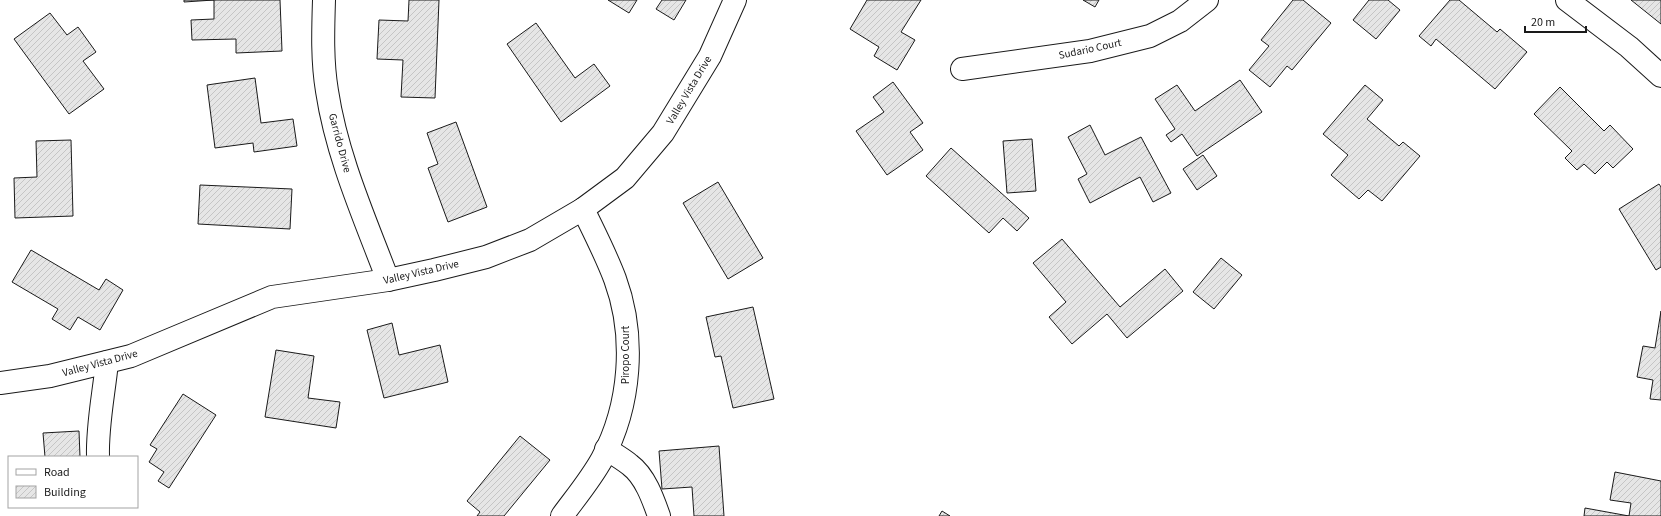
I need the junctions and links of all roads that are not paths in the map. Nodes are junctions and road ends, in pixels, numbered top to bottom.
1 (324, 0) edge
2 (736, 0) edge
3 (1207, 0) edge
4 (1567, 0) edge
5 (962, 69) dead end
6 (1661, 76) edge
7 (583, 209) junction
8 (388, 280) junction
9 (107, 362) junction
10 (0, 383) edge
11 (606, 449) junction
12 (98, 456) edge
13 (562, 516) edge
14 (659, 516) edge

1 - 8 street, Garrido Drive
2 - 7 street, Valley Vista Drive
3 - 5 street, Sudario Court
4 - 6 street
7 - 8 street, Valley Vista Drive
7 - 11 street, Piropo Court
8 - 9 street, Valley Vista Drive
9 - 10 street, Valley Vista Drive
9 - 12 street
11 - 13 street, Piropo Court
11 - 14 street

